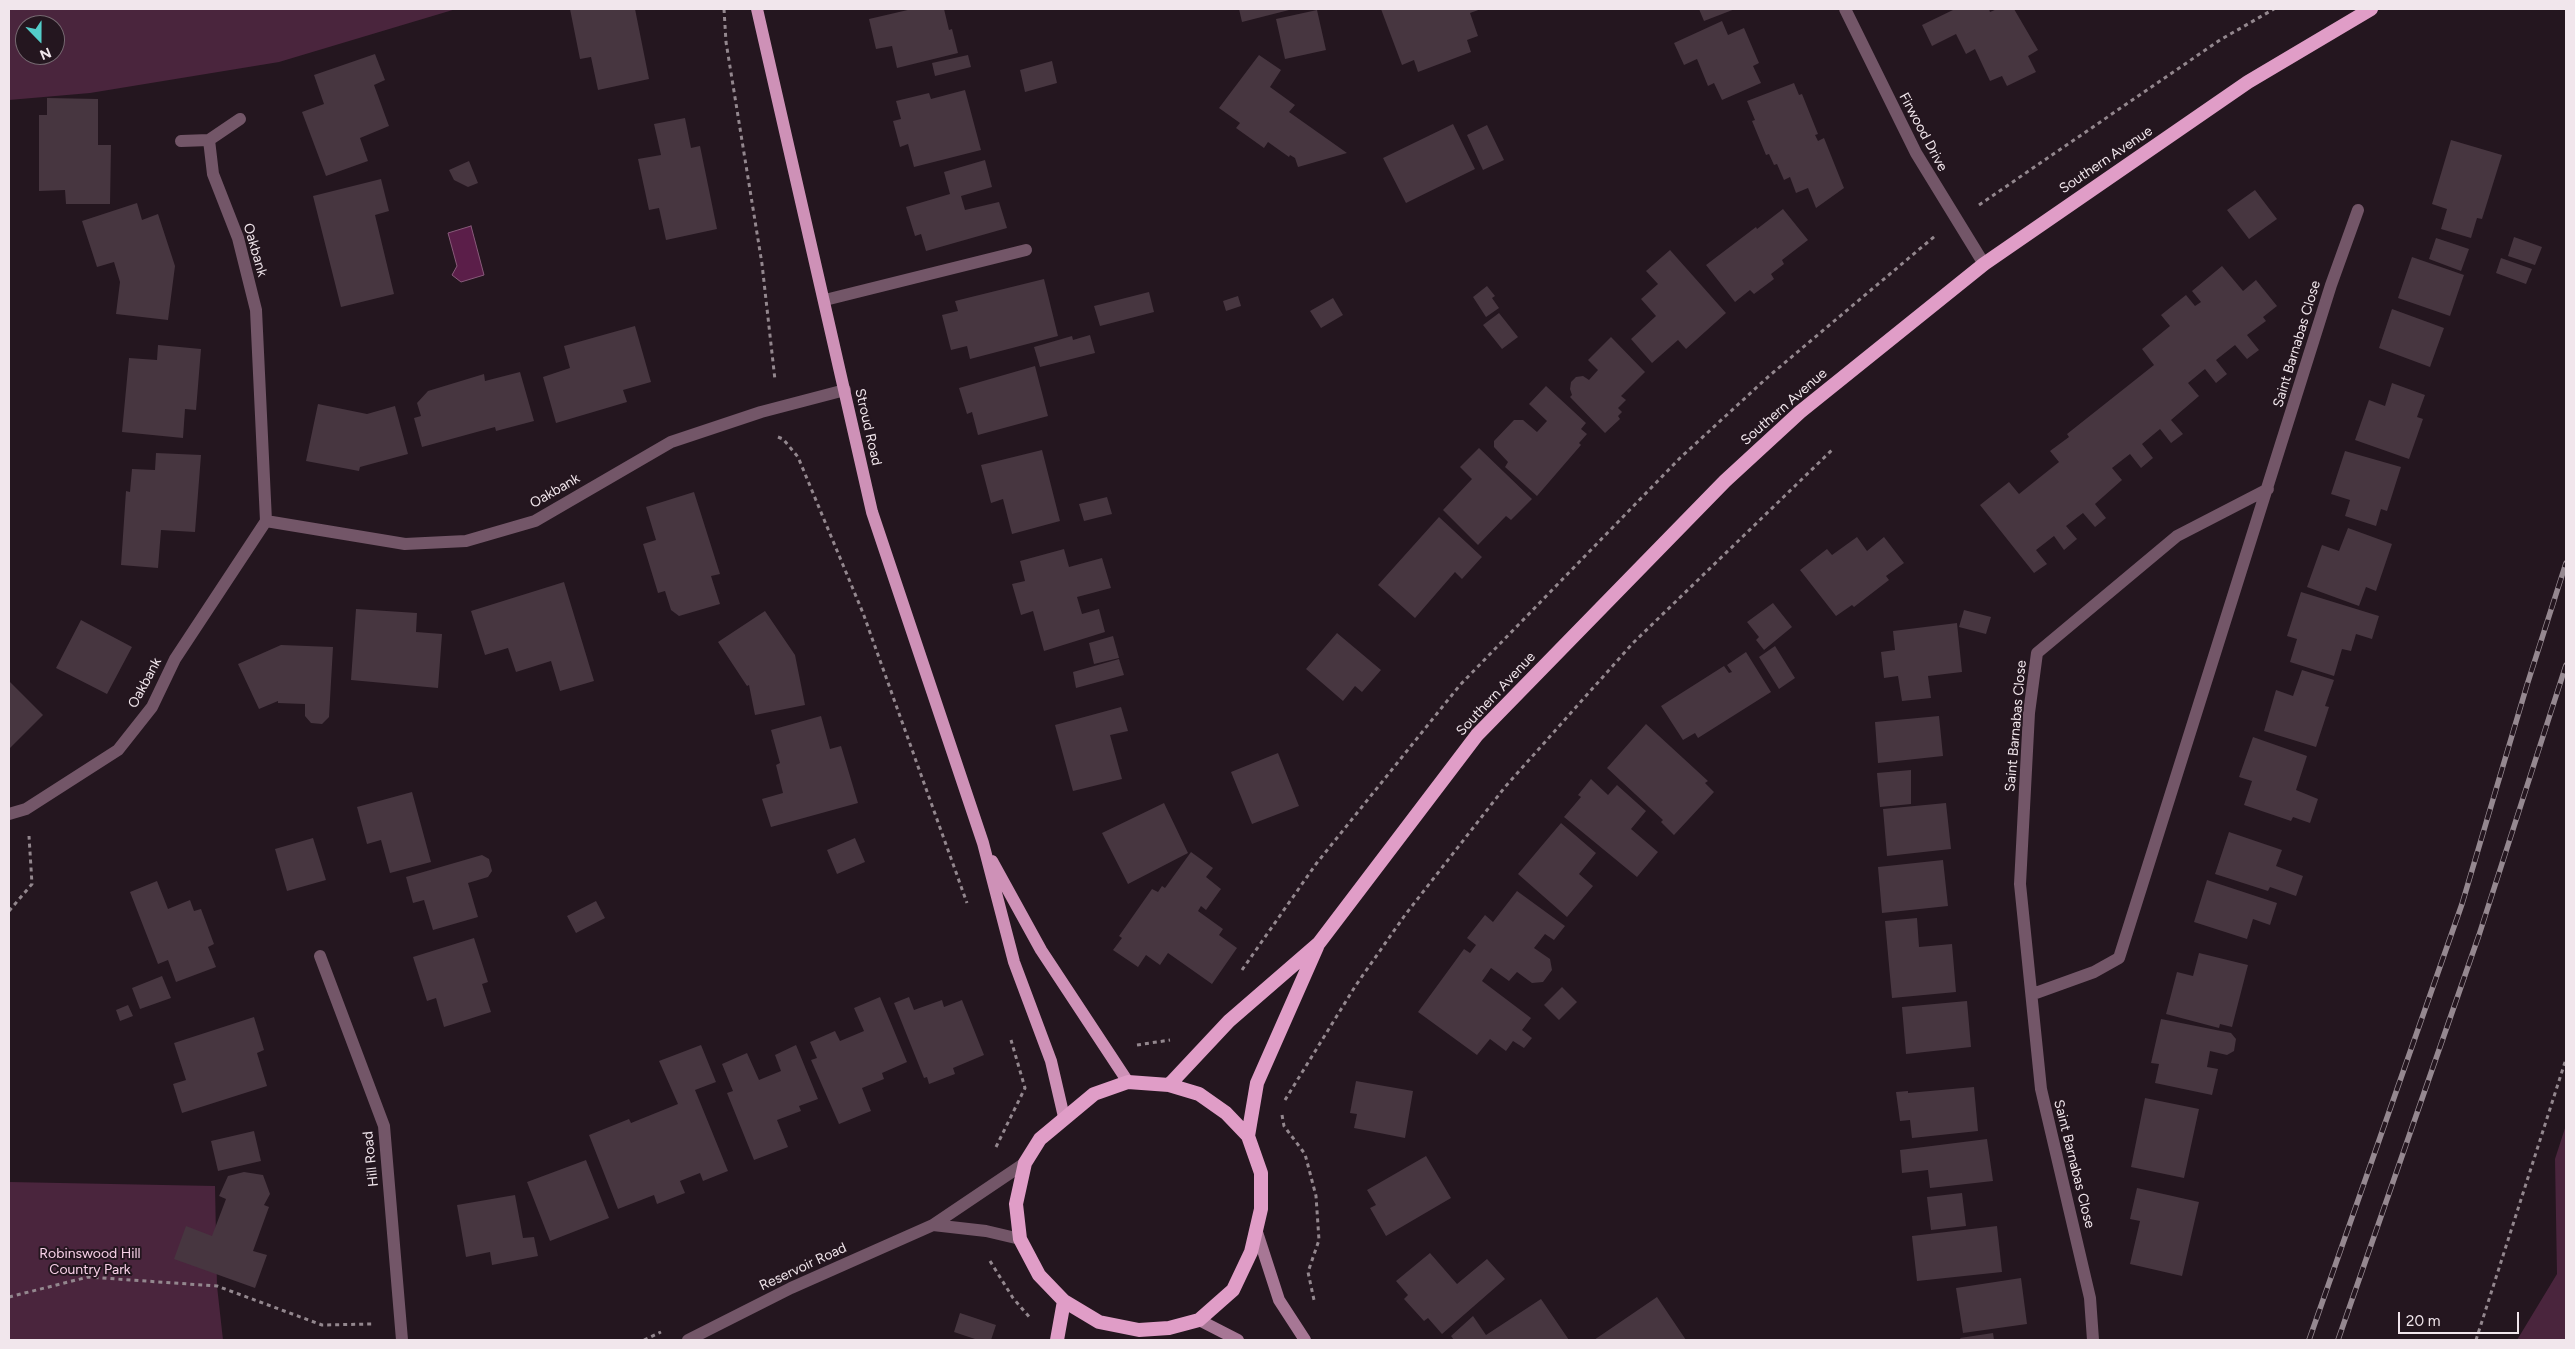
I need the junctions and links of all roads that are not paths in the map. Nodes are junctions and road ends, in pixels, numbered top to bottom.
1 (757, 9) edge
2 (1846, 9) edge
3 (2371, 9) edge
4 (240, 119) dead end
5 (209, 140) junction
6 (181, 141) dead end
7 (2358, 210) dead end
8 (1026, 250) dead end
9 (1984, 264) junction
10 (825, 300) junction
11 (845, 390) junction
12 (2268, 489) junction
13 (266, 521) junction
14 (9, 814) edge
15 (983, 843) junction
16 (1319, 943) junction
17 (320, 956) dead end
18 (2033, 994) junction
19 (1128, 1082) junction
20 (1169, 1085) junction
21 (1064, 1117) junction
22 (1248, 1136) junction
23 (1025, 1163) junction
24 (933, 1224) junction
25 (1256, 1229) junction
26 (1020, 1239) junction
27 (1064, 1301) junction
28 (1199, 1320) junction
29 (1134, 1335) edge
30 (402, 1340) edge
31 (688, 1340) edge
32 (1057, 1340) edge
33 (1238, 1340) edge
34 (1305, 1340) edge
35 (2093, 1340) edge

1 - 10 main road, Stroud Road
2 - 9 street, Firwood Drive
3 - 9 highway, Southern Avenue
4 - 5 street
5 - 6 street
5 - 13 street, Oakbank
7 - 12 street, Saint Barnabas Close
8 - 10 street
9 - 16 highway, Southern Avenue
10 - 11 main road, Stroud Road
11 - 13 street, Oakbank
11 - 15 main road, Stroud Road
12 - 18 street, Saint Barnabas Close
12 - 18 street, Saint Barnabas Close
13 - 14 street, Oakbank
15 - 19 main road
15 - 21 main road
16 - 20 highway
16 - 22 highway
17 - 30 street, Hill Road
18 - 35 street, Saint Barnabas Close
19 - 20 highway
19 - 21 highway
20 - 22 highway
21 - 23 highway
22 - 25 highway
23 - 24 street, Reservoir Road
23 - 26 highway
24 - 26 street
24 - 31 street, Reservoir Road
25 - 28 highway
25 - 34 main road
26 - 27 highway
27 - 29 highway
27 - 32 highway
28 - 29 highway
28 - 33 main road

